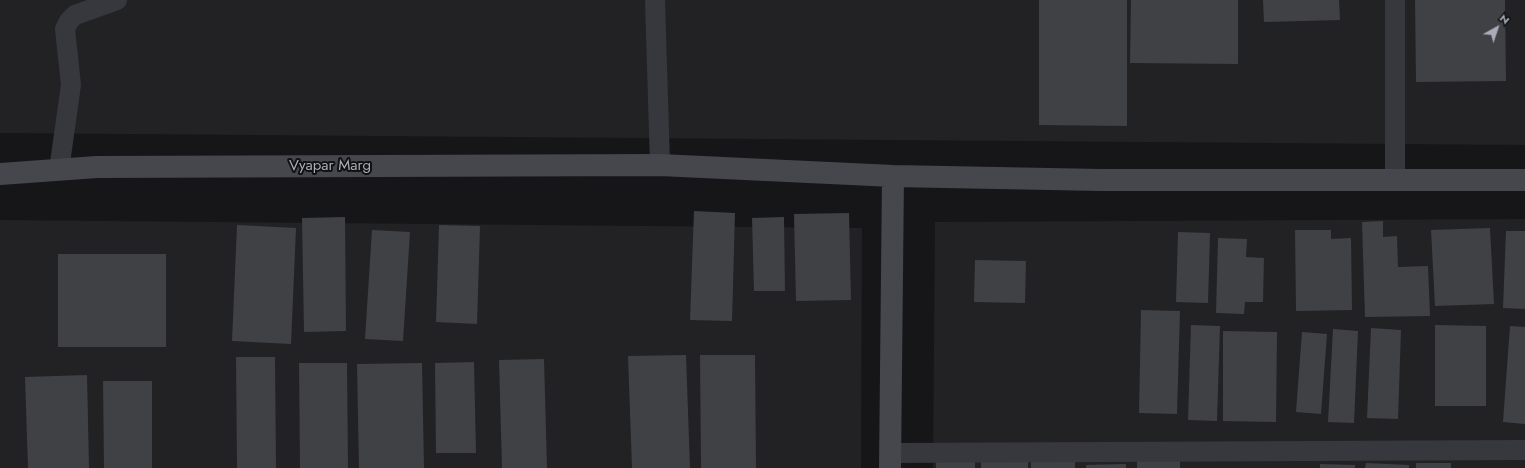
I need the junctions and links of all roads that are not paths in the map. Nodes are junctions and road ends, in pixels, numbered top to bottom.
1 (117, 0) edge
2 (655, 0) edge
3 (1395, 0) edge
4 (660, 165) junction
5 (59, 170) junction
6 (0, 174) edge
7 (893, 176) junction
8 (1395, 180) junction
9 (1525, 180) edge
10 (1525, 450) edge
11 (890, 460) edge

1 - 5 street
2 - 4 street
3 - 8 street
4 - 5 street, Vyapar Marg
4 - 7 street, Vyapar Marg
5 - 6 street, Vyapar Marg
7 - 8 street, Vyapar Marg
7 - 11 street
8 - 9 street, Vyapar Marg
10 - 11 street

